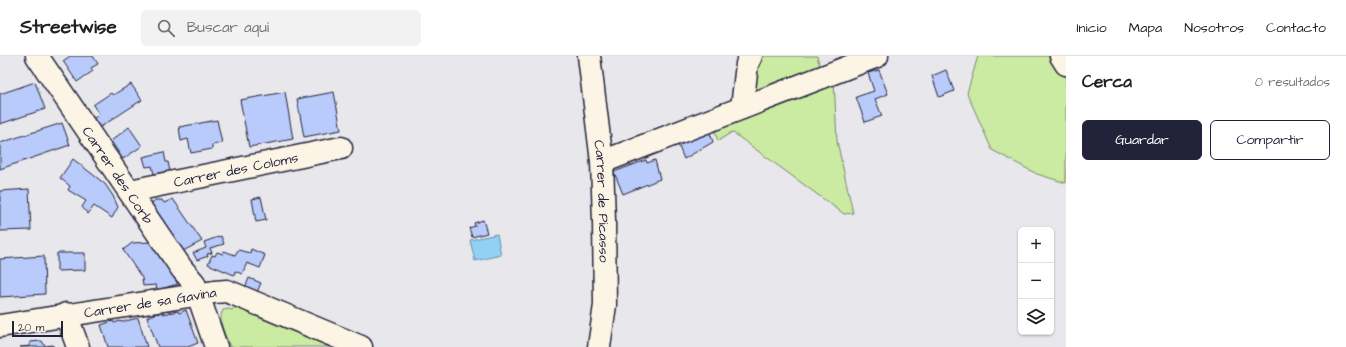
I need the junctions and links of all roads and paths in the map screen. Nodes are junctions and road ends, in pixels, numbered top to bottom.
1 (36, 56) edge
2 (589, 56) edge
3 (751, 56) edge
4 (877, 56) edge
5 (1061, 56) edge
6 (1066, 64) edge
7 (742, 108) junction
8 (341, 148) dead end
9 (602, 162) junction
10 (130, 191) junction
11 (198, 294) junction
12 (66, 314) junction
13 (0, 326) edge
14 (78, 347) edge
15 (216, 347) edge
16 (361, 347) edge
17 (599, 347) edge

1 - 10 street, Carrer des Corb
2 - 9 street, Carrer de Picasso
3 - 7 street
4 - 7 street
5 - 6 street
7 - 9 street
8 - 10 street, Carrer des Coloms
9 - 17 street, Carrer de Picasso
10 - 11 street, Carrer des Corb
11 - 12 street, Carrer de sa Gavina
11 - 15 street, Carrer des Corb
11 - 16 street, Carrer de sa Gavina
12 - 13 street, Carrer de sa Gavina
12 - 14 street

